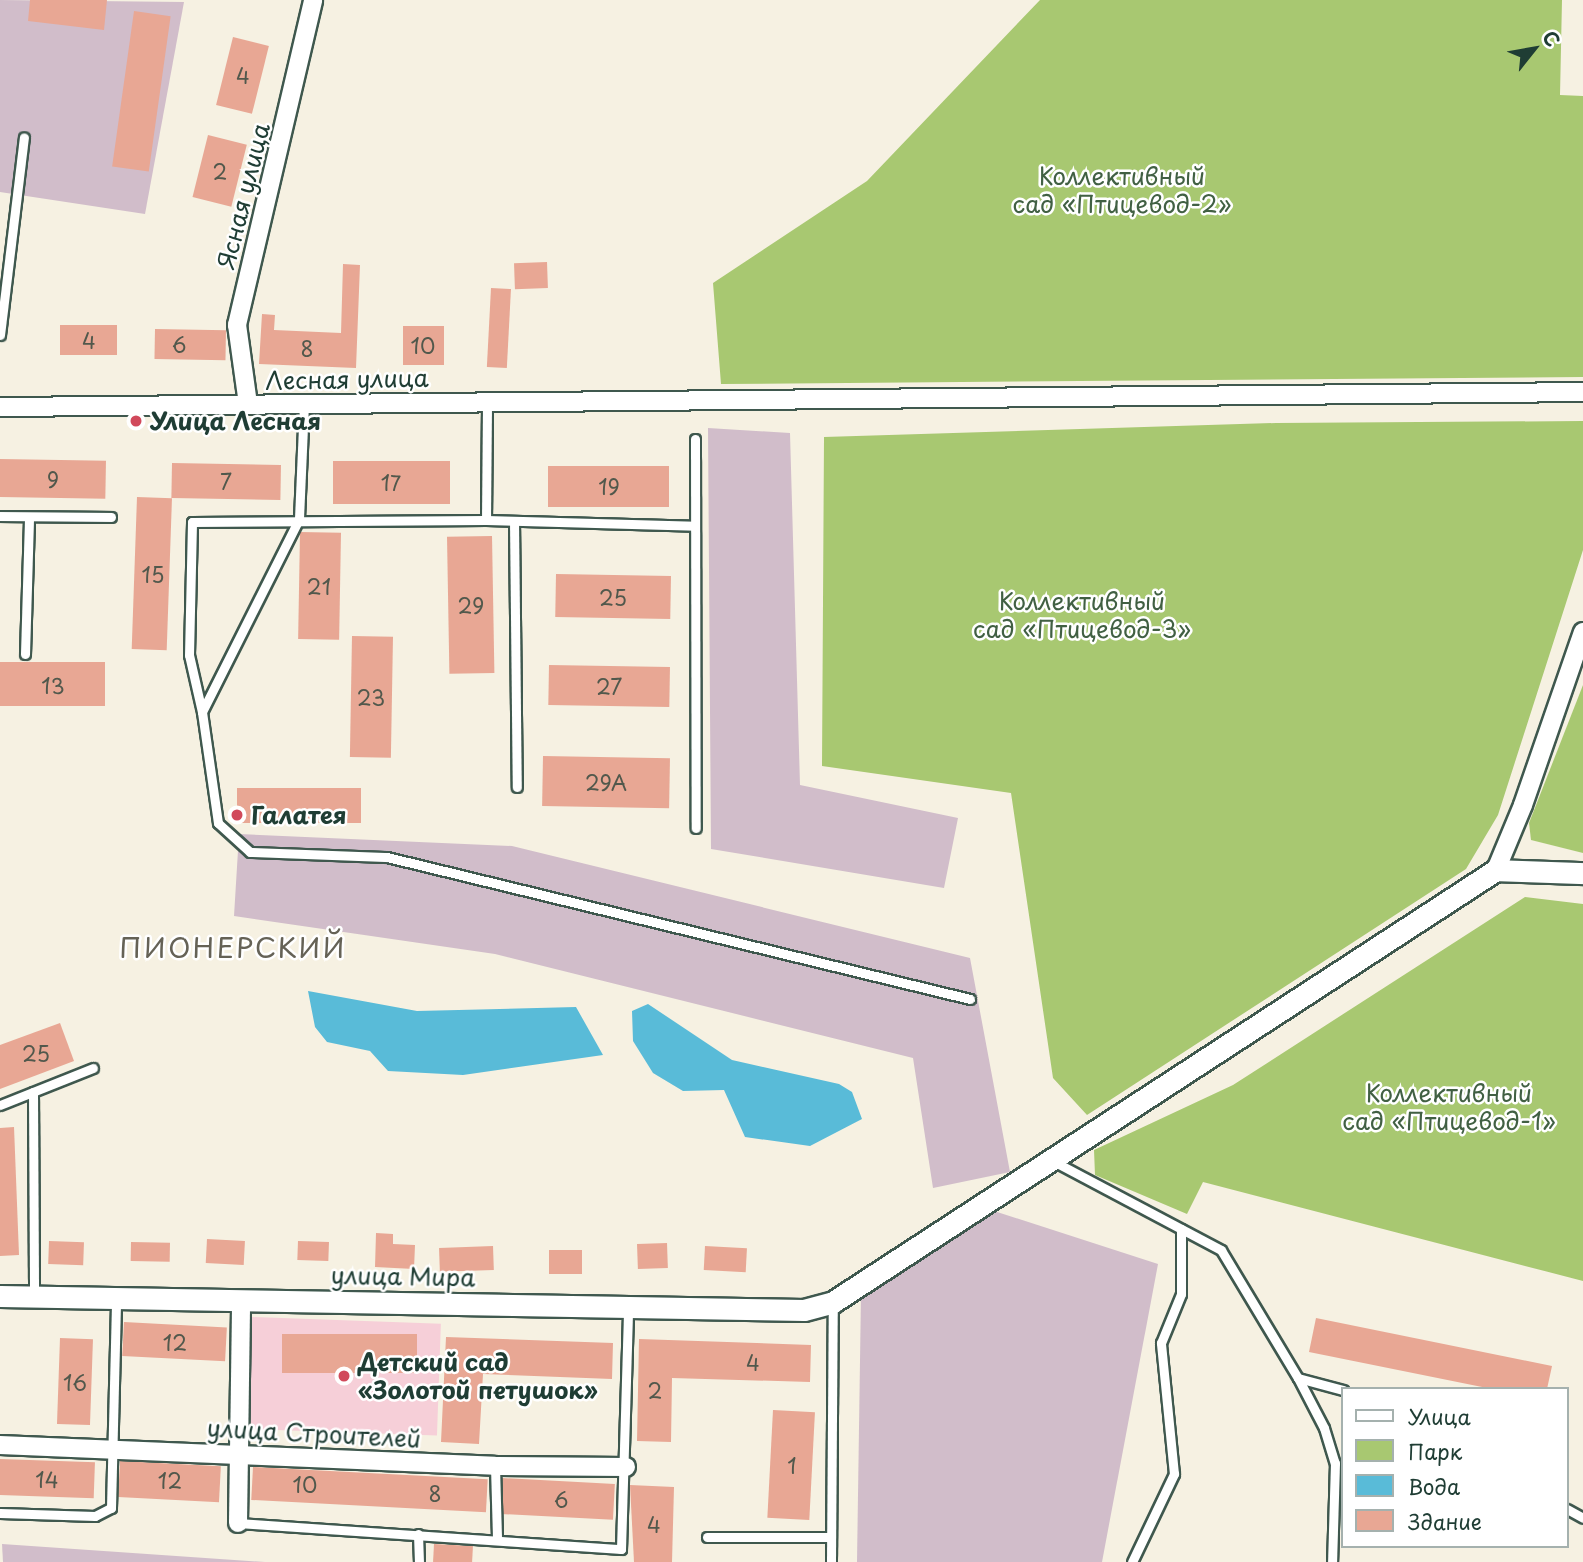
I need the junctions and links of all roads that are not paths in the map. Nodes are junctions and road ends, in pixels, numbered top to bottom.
1 (313, 0) edge
2 (23, 136) dead end
3 (0, 335) edge
4 (1583, 392) edge
5 (487, 402) junction
6 (248, 404) junction
7 (304, 404) junction
8 (0, 407) edge
9 (695, 439) dead end
10 (0, 516) edge
11 (29, 517) junction
12 (111, 517) dead end
13 (299, 519) junction
14 (486, 520) junction
15 (514, 520) junction
16 (695, 526) junction
17 (1583, 632) edge
18 (25, 654) dead end
19 (202, 712) junction
20 (517, 787) dead end
21 (696, 828) dead end
22 (1496, 870) junction
23 (1583, 873) edge
24 (970, 999) dead end
25 (93, 1068) dead end
26 (33, 1092) junction
27 (0, 1105) edge
28 (1053, 1161) junction
29 (1181, 1229) junction
30 (0, 1296) edge
31 (34, 1296) junction
32 (116, 1298) junction
33 (241, 1300) junction
34 (833, 1302) junction
35 (628, 1307) junction
36 (1298, 1378) junction
37 (1342, 1390) edge
38 (0, 1445) edge
39 (112, 1450) junction
40 (237, 1453) junction
41 (495, 1466) junction
42 (626, 1467) junction
43 (0, 1513) edge
44 (238, 1523) joint
45 (418, 1534) junction
46 (707, 1537) dead end
47 (831, 1537) junction
48 (497, 1539) junction
49 (419, 1562) edge
50 (831, 1562) edge
51 (1132, 1562) edge
52 (1332, 1562) edge

1 - 6 street, Ясная улица
2 - 3 lane
4 - 5 street, Лесная улица
5 - 7 street, Лесная улица
5 - 14 lane
6 - 7 street, Лесная улица
6 - 8 street, Лесная улица
7 - 13 lane
9 - 16 lane
10 - 11 lane
11 - 12 lane
11 - 18 lane
13 - 14 lane
13 - 19 lane
13 - 19 lane
14 - 15 lane
15 - 16 lane
15 - 20 lane
16 - 21 lane
17 - 22 street
19 - 24 lane
22 - 23 street
22 - 28 street, улица Мира
25 - 26 lane
26 - 27 lane
26 - 31 lane
28 - 29 lane
28 - 34 street, улица Мира
29 - 36 lane
29 - 51 lane
30 - 31 street, улица Мира
31 - 32 street, улица Мира
32 - 33 street, улица Мира
32 - 39 lane
33 - 35 street, улица Мира
33 - 40 street
34 - 35 street, улица Мира
34 - 47 lane
35 - 42 lane
36 - 37 lane
36 - 52 lane
38 - 39 street, улица Строителей
39 - 40 street, улица Строителей
39 - 43 lane
40 - 41 street, улица Строителей
40 - 44 street
41 - 42 street, улица Строителей
41 - 48 lane
42 - 48 lane
44 - 45 lane
45 - 48 lane
45 - 49 lane
46 - 47 lane
47 - 50 lane

